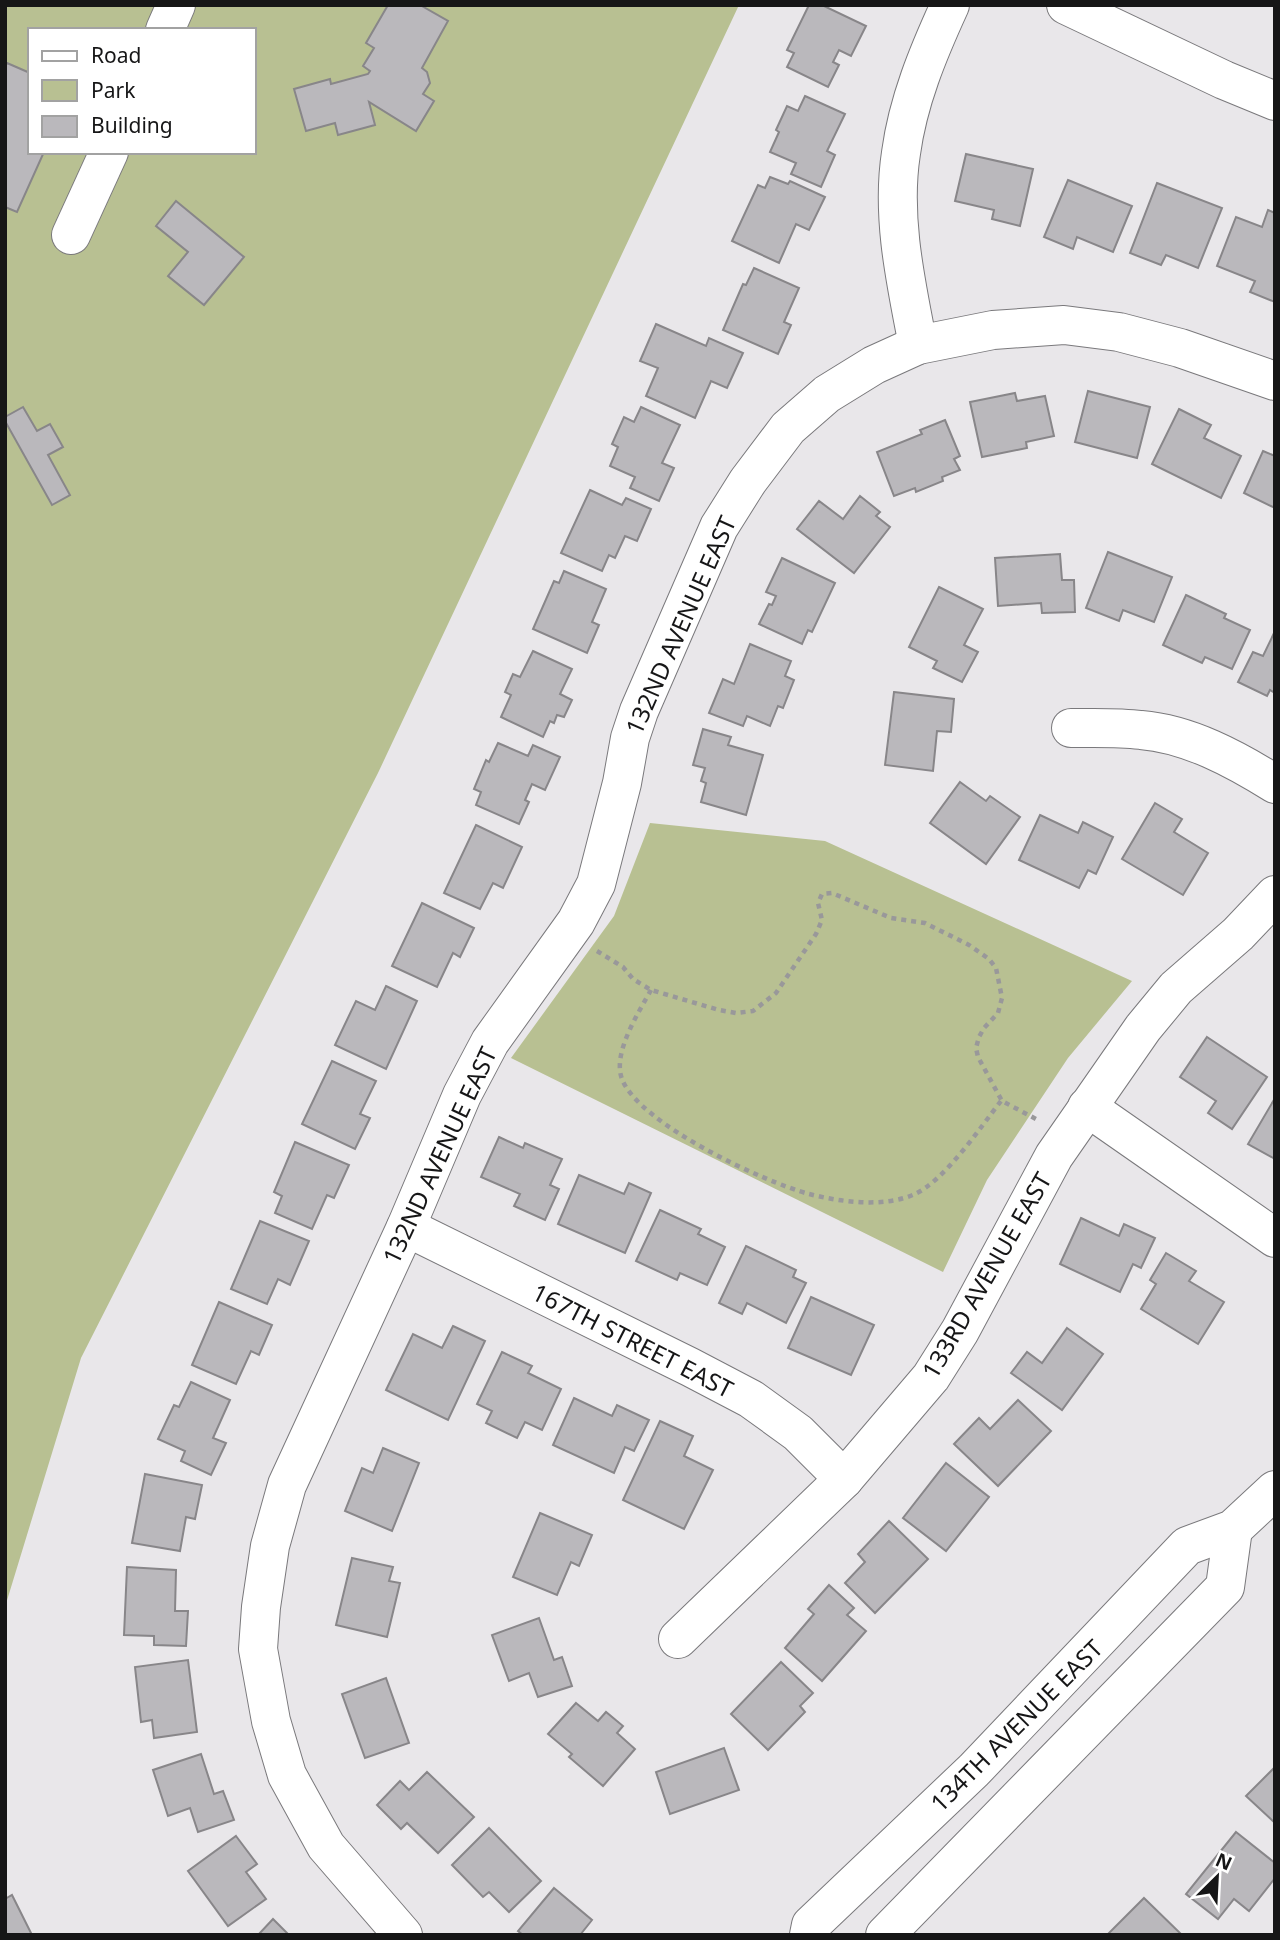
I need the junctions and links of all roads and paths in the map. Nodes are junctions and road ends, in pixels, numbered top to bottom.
1 (176, 5) edge
2 (950, 5) edge
3 (1066, 5) edge
4 (166, 28) edge
5 (1275, 101) edge
6 (107, 154) edge
7 (71, 235) dead end
8 (918, 345) junction
9 (1275, 381) edge
10 (1071, 728) dead end
11 (1275, 784) edge
12 (1275, 895) edge
13 (568, 934) junction
14 (651, 990) junction
15 (1002, 1101) junction
16 (1078, 1121) junction
17 (406, 1227) junction
18 (1275, 1238) edge
19 (844, 1479) junction
20 (1275, 1490) edge
21 (1233, 1529) junction
22 (678, 1639) dead end
23 (403, 1935) edge
24 (809, 1935) edge
25 (885, 1935) edge

1 - 4 street
2 - 8 street
3 - 5 street
6 - 7 street
8 - 9 street, 132ND AVENUE EAST
8 - 13 street, 132ND AVENUE EAST
10 - 11 street
12 - 16 street, 133RD AVENUE EAST
13 - 14 path
13 - 17 street, 132ND AVENUE EAST
14 - 15 path
14 - 15 path
15 - 16 path
16 - 18 street
16 - 19 street, 133RD AVENUE EAST
17 - 19 street, 167TH STREET EAST
17 - 23 street, 132ND AVENUE EAST
19 - 22 street, 133RD AVENUE EAST
20 - 21 street, 134TH AVENUE EAST
21 - 24 street, 134TH AVENUE EAST
21 - 25 street

